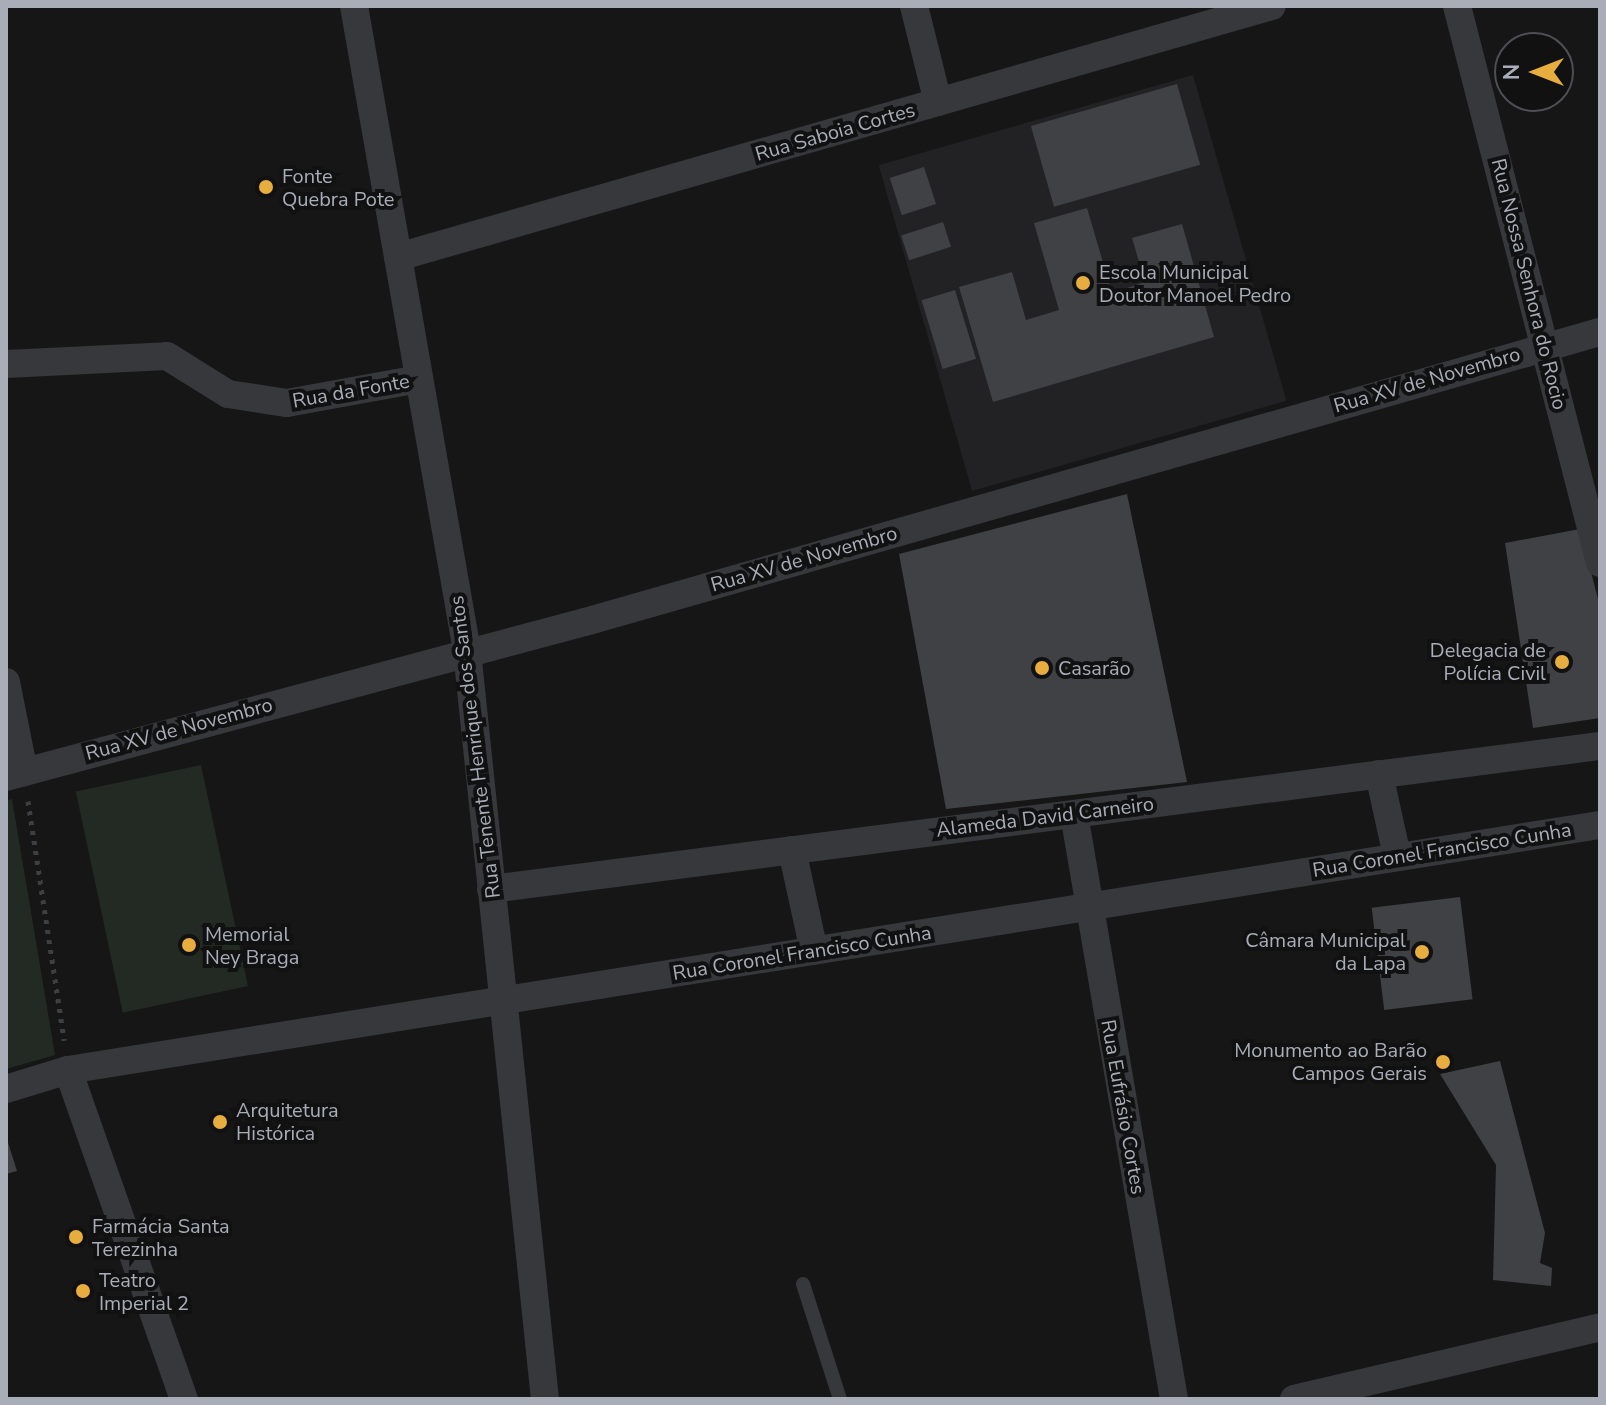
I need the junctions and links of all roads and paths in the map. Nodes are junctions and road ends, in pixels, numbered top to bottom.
1 (354, 6) edge
2 (914, 6) edge
3 (1272, 6) edge
4 (1457, 6) edge
5 (938, 102) junction
6 (398, 257) junction
7 (1600, 332) edge
8 (1545, 346) junction
9 (6, 364) edge
10 (419, 379) junction
11 (1600, 563) edge
12 (467, 651) junction
13 (6, 682) edge
14 (1600, 746) edge
15 (1379, 774) junction
16 (15, 775) edge
17 (1074, 814) junction
18 (1600, 825) edge
19 (792, 850) junction
20 (1397, 856) junction
21 (491, 889) junction
22 (1088, 907) junction
23 (814, 951) junction
24 (506, 1000) junction
25 (68, 1070) junction
26 (6, 1089) edge
27 (803, 1284) dead end
28 (1600, 1327) edge
29 (184, 1399) edge
30 (545, 1399) edge
31 (840, 1399) edge
32 (1174, 1399) edge
33 (1294, 1399) edge

1 - 6 street, Rua Tenente Henrique dos Santos
2 - 5 street
3 - 5 street, Rua Saboia Cortes
4 - 8 street, Rua Nossa Senhora do Rocio
5 - 6 street, Rua Saboia Cortes
6 - 10 street, Rua Tenente Henrique dos Santos
7 - 8 street, Rua XV de Novembro
8 - 11 street, Rua Nossa Senhora do Rocio
8 - 12 street, Rua XV de Novembro
9 - 10 street, Rua da Fonte
10 - 12 street, Rua Tenente Henrique dos Santos
12 - 16 street, Rua XV de Novembro
12 - 21 street, Rua Tenente Henrique dos Santos
13 - 16 street
14 - 15 street, Alameda David Carneiro
15 - 17 street, Alameda David Carneiro
15 - 20 street
16 - 25 path
17 - 19 street, Alameda David Carneiro
17 - 22 street, Rua Eufrásio Cortes
18 - 20 street, Rua Coronel Francisco Cunha
19 - 21 street, Alameda David Carneiro
19 - 23 street
20 - 22 street, Rua Coronel Francisco Cunha
21 - 24 street, Rua Tenente Henrique dos Santos
22 - 23 street, Rua Coronel Francisco Cunha
22 - 32 street, Rua Eufrásio Cortes
23 - 24 street, Rua Coronel Francisco Cunha
24 - 25 street, Rua Coronel Francisco Cunha
24 - 30 street, Rua Tenente Henrique dos Santos
25 - 26 street, Rua Coronel Francisco Cunha
25 - 29 street
27 - 31 lane
28 - 33 street

